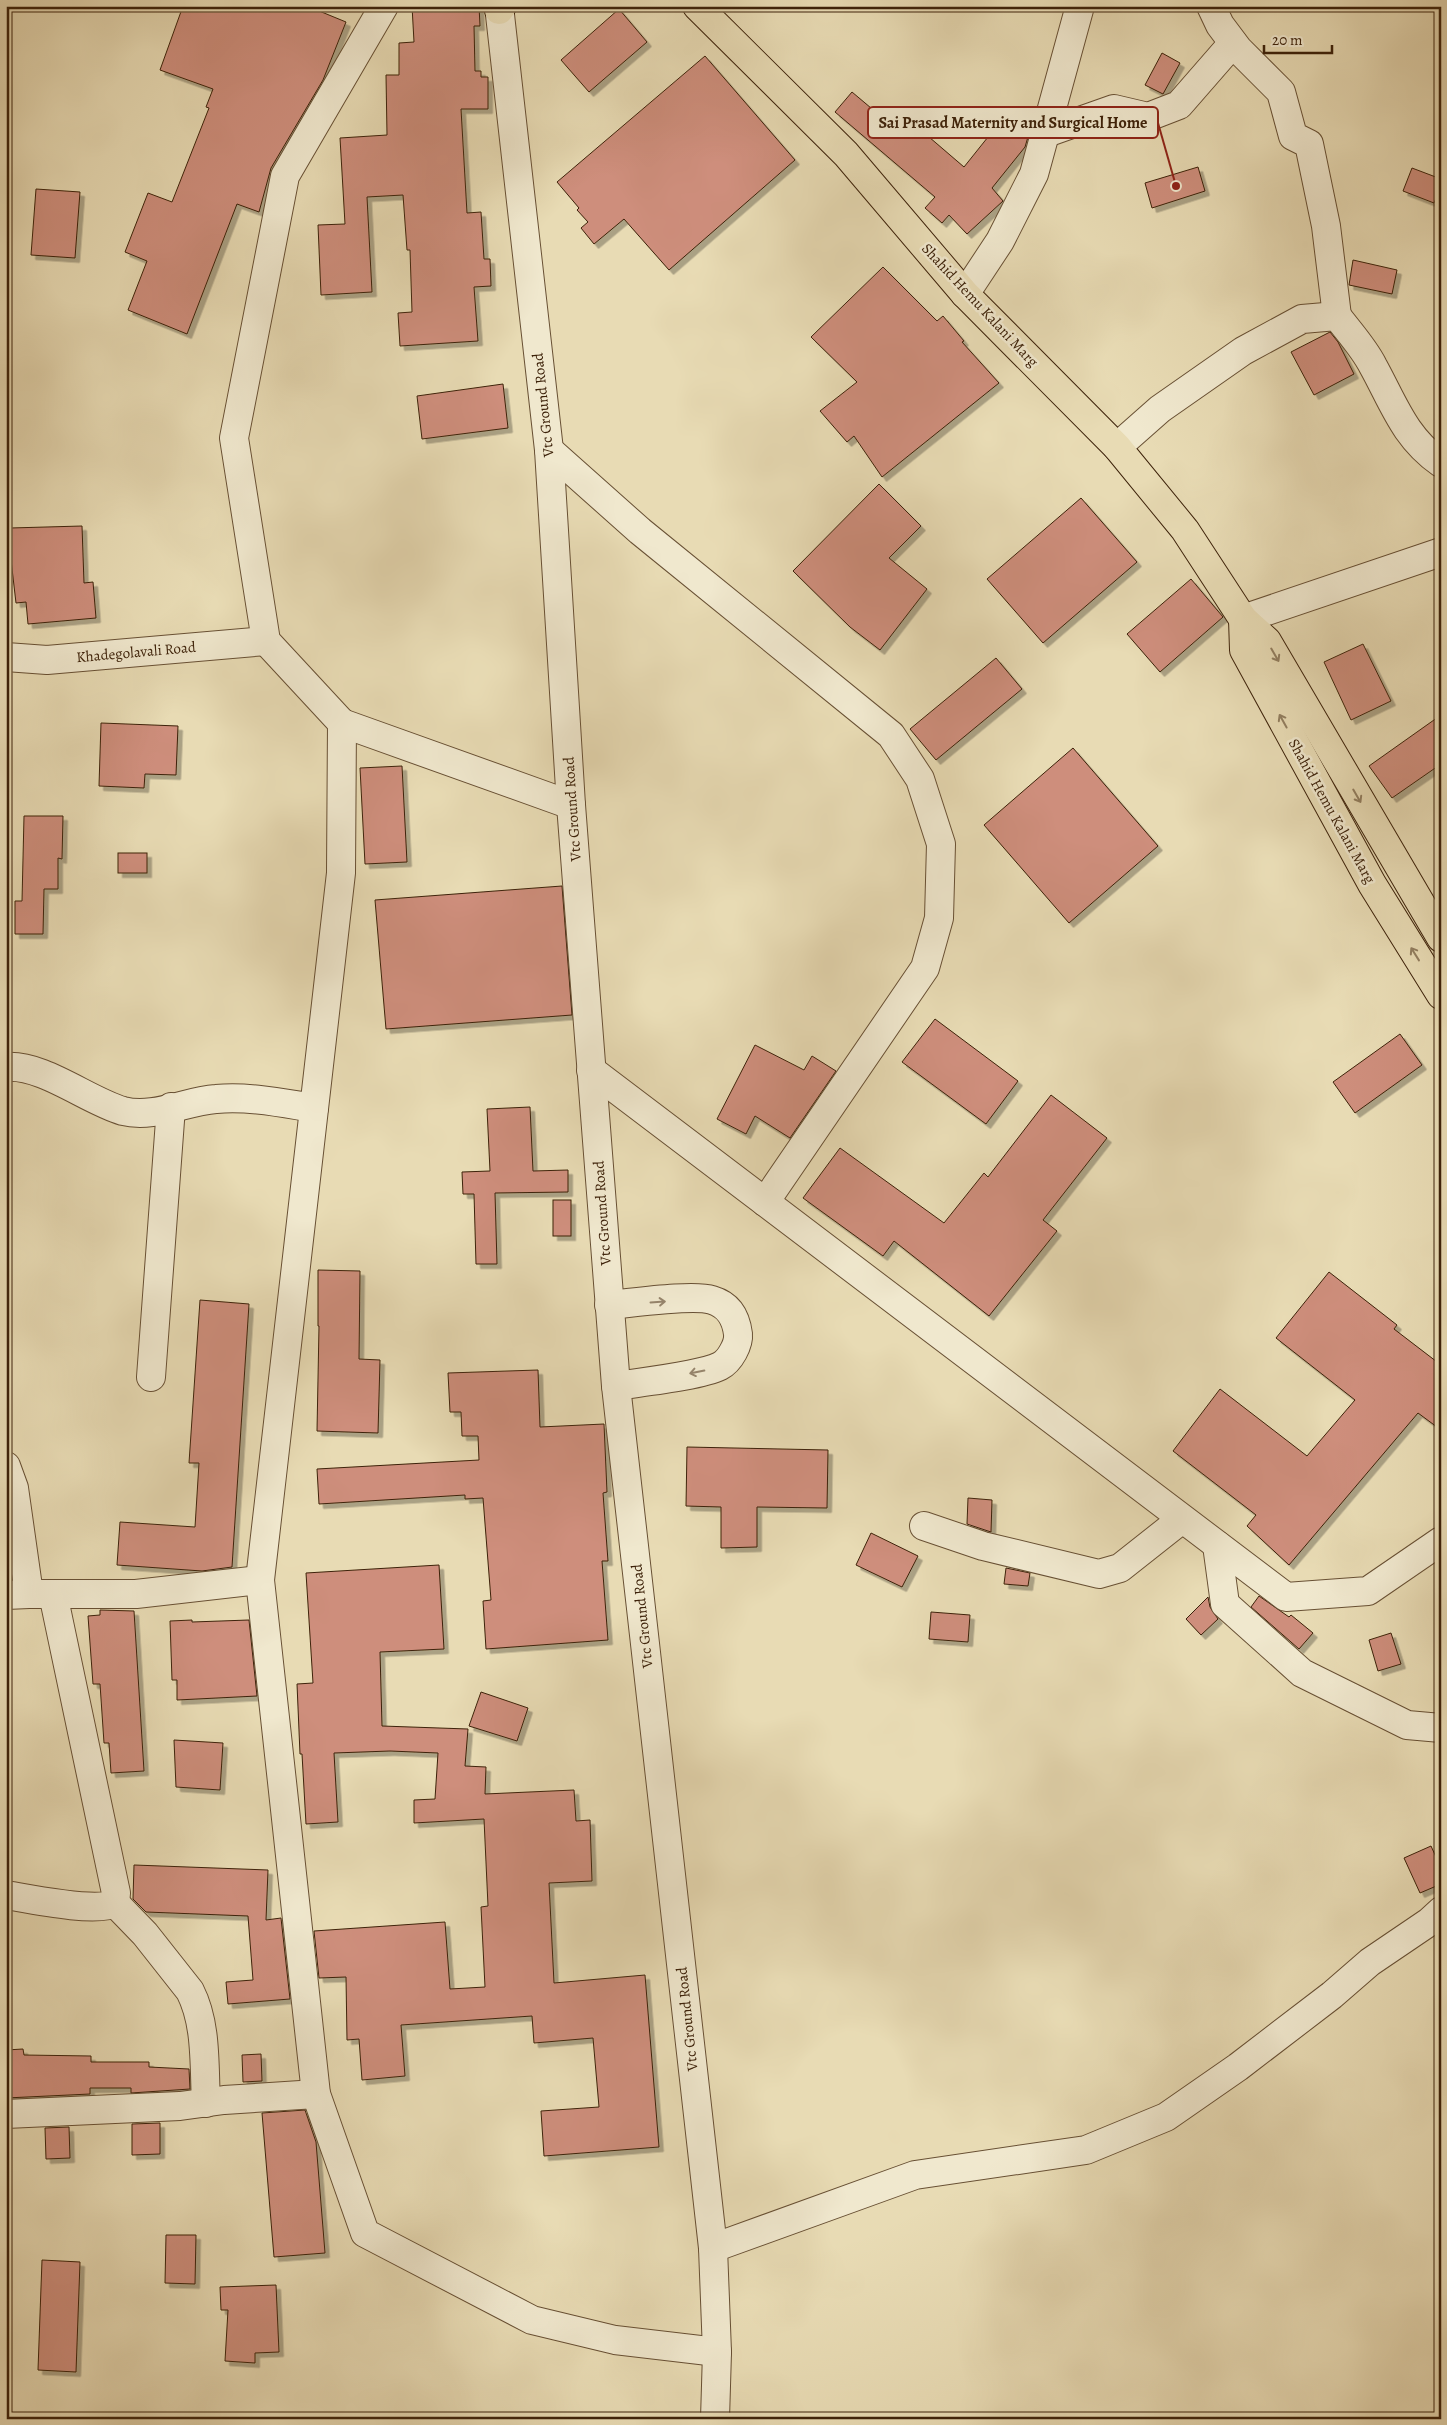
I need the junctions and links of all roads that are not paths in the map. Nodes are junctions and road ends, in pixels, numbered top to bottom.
1 (384, 6) edge
2 (697, 6) edge
3 (1080, 6) edge
4 (1211, 6) edge
5 (500, 8) edge
6 (1233, 43) junction
7 (1046, 133) junction
8 (965, 294) junction
9 (1337, 316) junction
10 (1117, 447) junction
11 (548, 450) junction
12 (1441, 463) edge
13 (1441, 552) edge
14 (1243, 619) junction
15 (266, 641) junction
16 (6, 657) edge
17 (342, 723) junction
18 (571, 805) junction
19 (1441, 938) edge
20 (1441, 995) edge
21 (6, 1067) edge
22 (591, 1070) junction
23 (171, 1107) junction
24 (314, 1108) junction
25 (765, 1202) junction
26 (609, 1305) junction
27 (151, 1377) dead end
28 (616, 1386) junction
29 (6, 1466) edge
30 (1182, 1519) junction
31 (924, 1526) dead end
32 (1441, 1541) edge
33 (1217, 1545) junction
34 (260, 1580) junction
35 (30, 1594) edge
36 (1441, 1728) edge
37 (6, 1896) edge
38 (115, 1903) junction
39 (1441, 1911) edge
40 (316, 2094) junction
41 (206, 2102) junction
42 (6, 2114) edge
43 (713, 2248) junction
44 (717, 2352) junction
45 (715, 2419) edge

1 - 15 street
2 - 8 main road, Shahid Hemu Kalani Marg
3 - 7 street
4 - 6 street
5 - 11 street, Vtc Ground Road
6 - 7 street
6 - 9 street
7 - 8 street
8 - 10 main road, Shahid Hemu Kalani Marg
9 - 10 street
9 - 12 street
10 - 14 main road, Shahid Hemu Kalani Marg
11 - 18 street, Vtc Ground Road
11 - 25 street
13 - 14 street
14 -> 19 main road, Shahid Hemu Kalani Marg
20 -> 14 main road, Shahid Hemu Kalani Marg
15 - 16 street, Khadegolavali Road
15 - 17 street
17 - 18 street
17 - 24 street
18 - 22 street, Vtc Ground Road
21 - 23 street
22 - 25 street
22 - 26 street, Vtc Ground Road
23 - 24 street
23 - 27 street
24 - 34 street
25 - 30 street
26 - 28 street, Vtc Ground Road
26 -> 28 street
28 - 43 street, Vtc Ground Road
29 - 35 street
30 - 31 street
30 - 33 street
32 - 33 street
33 - 36 street
34 - 35 street
34 - 40 street
35 - 38 street
37 - 38 street
38 - 41 street
39 - 43 street
40 - 41 street
40 - 44 street
41 - 42 street
43 - 44 street, Vtc Ground Road
44 - 45 street, Vtc Ground Road

